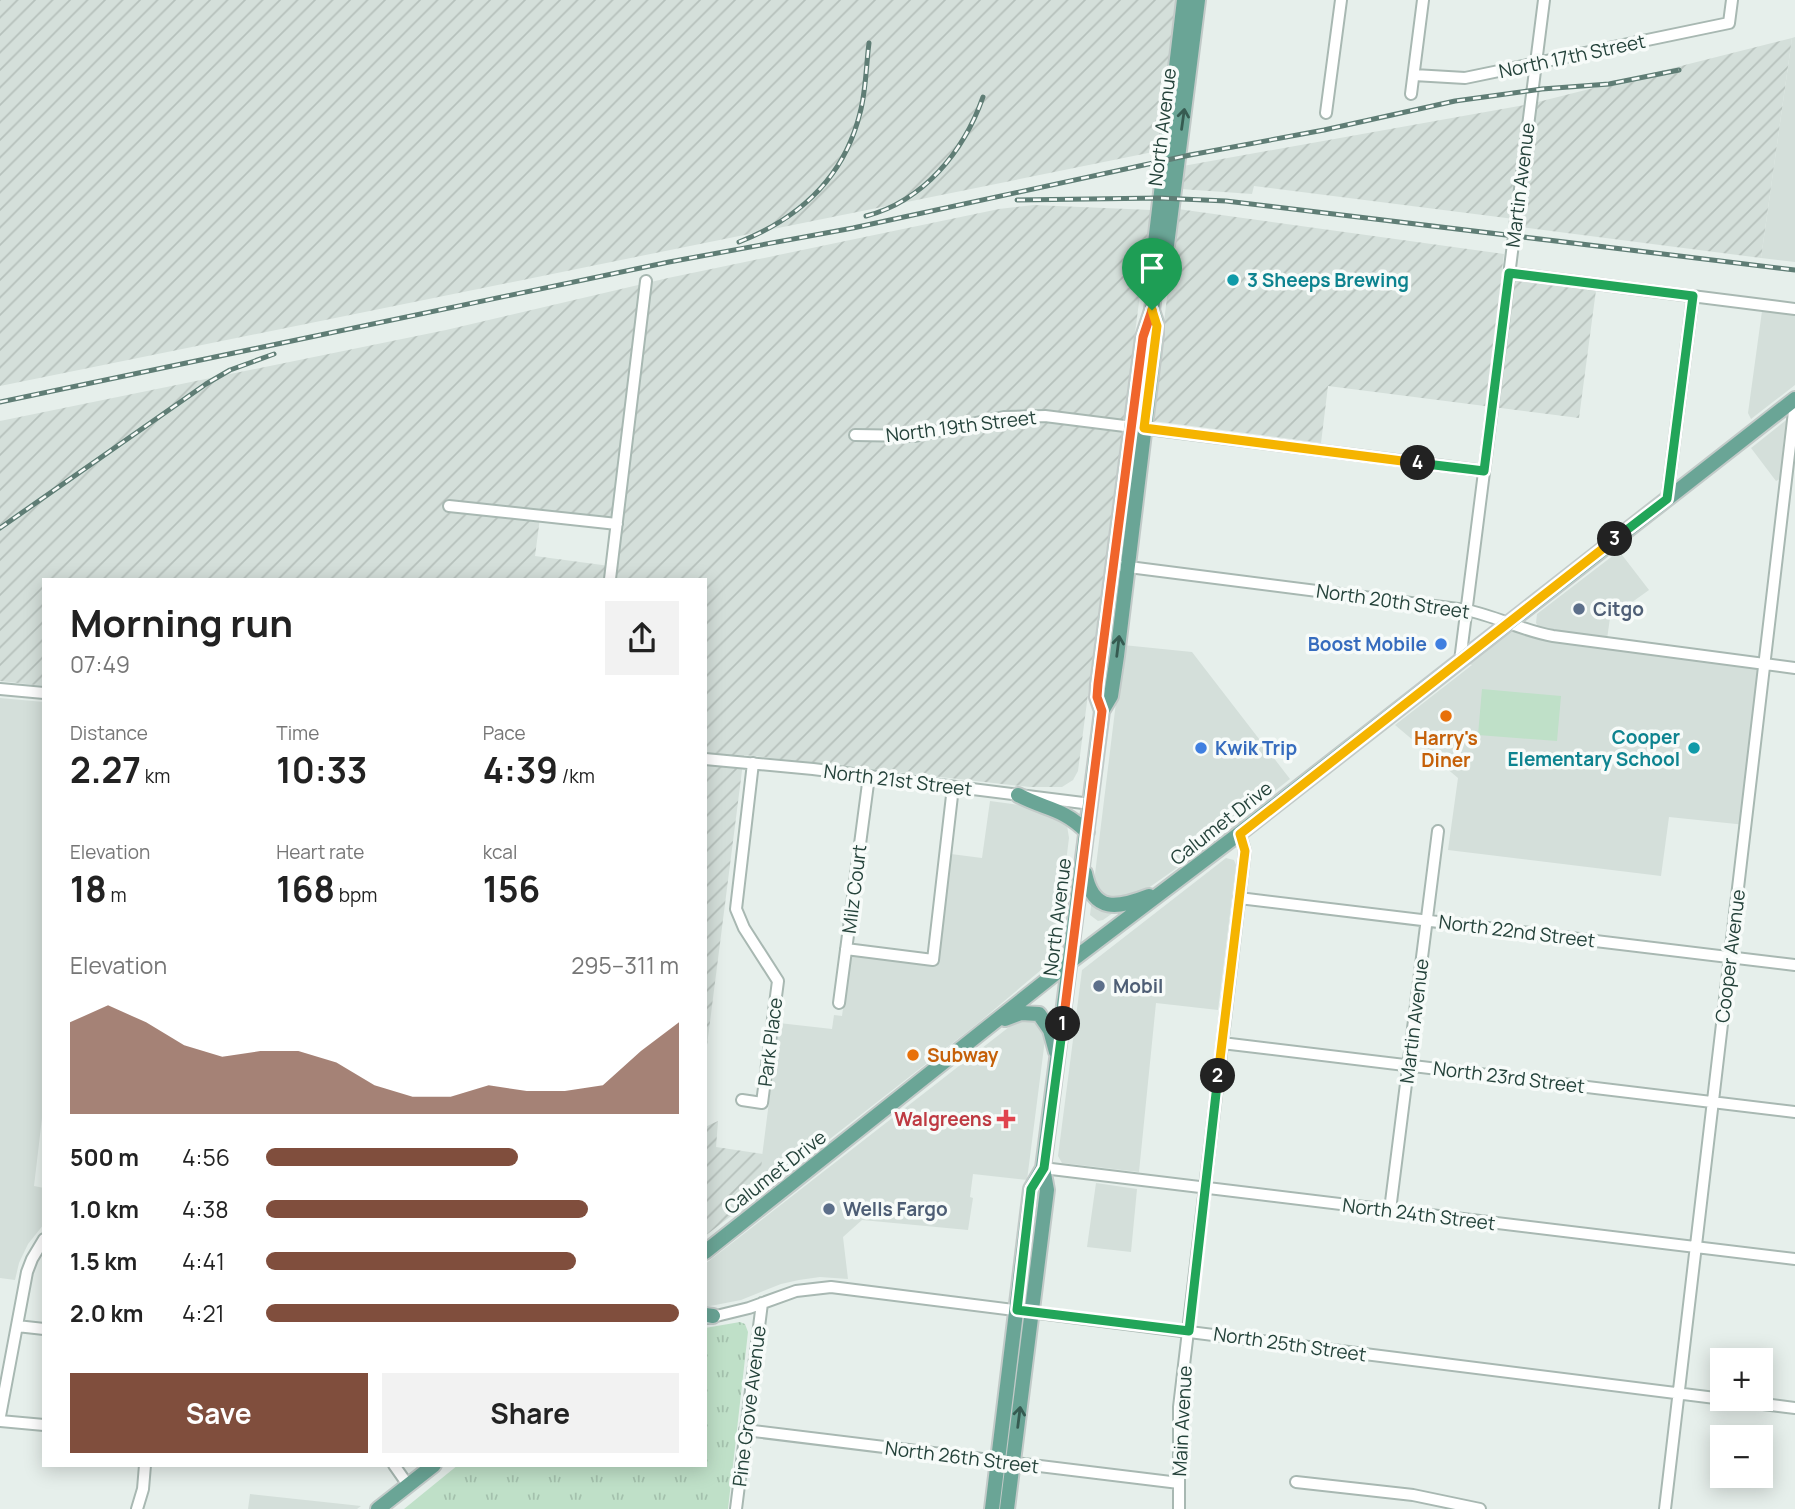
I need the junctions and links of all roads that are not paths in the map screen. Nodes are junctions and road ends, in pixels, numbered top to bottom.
1 (1184, 0) edge
2 (1198, 0) edge
3 (1340, 0) edge
4 (1423, 0) edge
5 (1544, 0) edge
6 (1732, 0) edge
7 (1535, 64) junction
8 (1414, 75) junction
9 (1411, 94) dead end
10 (1326, 113) dead end
11 (1159, 257) junction
12 (1509, 273) junction
13 (646, 281) dead end
14 (1693, 296) junction
15 (1795, 309) edge
16 (1795, 401) edge
17 (1138, 428) junction
18 (855, 435) dead end
19 (1793, 445) edge
20 (1484, 471) junction
21 (1667, 499) junction
22 (449, 506) dead end
23 (617, 524) junction
24 (1121, 566) junction
25 (610, 578) edge
26 (1466, 610) junction
27 (1509, 623) junction
28 (1460, 661) junction
29 (1765, 664) junction
30 (1795, 668) edge
31 (0, 689) edge
32 (42, 693) edge
33 (707, 759) edge
34 (753, 763) junction
35 (869, 776) junction
36 (953, 787) junction
37 (1018, 795) junction
38 (1091, 804) junction
39 (1438, 831) dead end
40 (1087, 832) junction
41 (1240, 834) junction
42 (1084, 863) junction
43 (1164, 891) junction
44 (1239, 898) junction
45 (1427, 920) junction
46 (846, 949) junction
47 (1730, 957) junction
48 (1072, 961) junction
49 (1795, 965) edge
50 (839, 1003) dead end
51 (988, 1027) junction
52 (1222, 1043) junction
53 (1058, 1060) junction
54 (1409, 1066) junction
55 (742, 1100) dead end
56 (1713, 1102) junction
57 (1795, 1112) edge
58 (1044, 1168) junction
59 (1205, 1187) junction
60 (1391, 1210) junction
61 (42, 1242) edge
62 (1696, 1247) junction
63 (707, 1250) edge
64 (1795, 1259) edge
65 (762, 1303) junction
66 (1017, 1310) junction
67 (1032, 1312) junction
68 (708, 1317) edge
69 (18, 1326) junction
70 (42, 1329) edge
71 (1189, 1331) junction
72 (1679, 1393) junction
73 (1795, 1408) edge
74 (0, 1419) edge
75 (42, 1425) edge
76 (745, 1430) junction
77 (998, 1462) junction
78 (1013, 1464) junction
79 (145, 1467) edge
80 (395, 1467) edge
81 (431, 1467) edge
82 (1296, 1482) dead end
83 (1179, 1483) junction
84 (408, 1485) junction
85 (137, 1509) edge
86 (378, 1509) edge
87 (736, 1509) edge
88 (992, 1509) edge
89 (1007, 1509) edge
90 (1179, 1509) edge
91 (1480, 1509) edge
92 (1665, 1509) edge

1 - 11 main road, North Avenue
11 -> 2 main road, North Avenue
3 - 10 street
4 - 8 street
5 - 7 street, Martin Avenue
6 - 7 street, North 17th Street
7 - 8 street, North 17th Street
7 - 12 street, Martin Avenue
8 - 9 street
11 - 17 main road, North Avenue
12 - 14 street
12 - 20 street, Martin Avenue
13 - 23 street
14 - 15 street
14 - 21 street
16 - 19 street, Cooper Avenue
16 - 21 main road, Calumet Drive
17 - 18 street, North 19th Street
17 - 20 street, North 19th Street
17 - 24 main road, North Avenue
19 - 29 street, Cooper Avenue
20 - 26 street, Martin Avenue
21 - 27 main road, Calumet Drive
22 - 23 street
23 - 25 street
24 - 26 street, North 20th Street
24 - 38 main road, North Avenue
26 - 27 street, North 20th Street
26 - 28 street, Martin Avenue
27 - 28 main road, Calumet Drive
27 - 29 street, North 20th Street
28 - 41 main road, Calumet Drive
29 - 30 street, North 20th Street
29 - 47 street, Cooper Avenue
31 - 32 street
33 - 34 street, North 21st Street
34 - 35 street, North 21st Street
34 - 55 street, Park Place
35 - 36 street, North 21st Street
35 - 46 street, Milz Court
36 - 37 street, North 21st Street
36 - 46 street
37 - 38 street, North 21st Street
37 - 40 main road
38 - 40 main road, North Avenue
39 - 45 street, Martin Avenue
40 - 42 main road, North Avenue
41 - 43 main road, Calumet Drive
41 - 44 street, Main Avenue
42 - 43 main road
42 - 48 main road, North Avenue
43 - 48 main road, Calumet Drive
44 - 45 street, North 22nd Street
44 - 52 street, Main Avenue
45 - 47 street, North 22nd Street
45 - 54 street, Martin Avenue
46 - 50 street, Milz Court
47 - 49 street, North 22nd Street
47 - 56 street, Cooper Avenue
48 - 51 main road, Calumet Drive
48 - 53 main road, North Avenue
51 - 53 main road
51 - 63 main road, Calumet Drive
52 - 54 street, North 23rd Street
52 - 59 street, Main Avenue
53 - 58 main road, North Avenue
54 - 56 street, North 23rd Street
54 - 60 street, Martin Avenue
56 - 57 street, North 23rd Street
56 - 62 street, Cooper Avenue
58 - 59 street, North 24th Street
58 - 66 main road, North Avenue
58 - 67 main road, North Avenue
59 - 60 street, North 24th Street
59 - 71 street, Main Avenue
60 - 62 street, North 24th Street
61 - 69 street
62 - 64 street, North 24th Street
62 - 72 street, Cooper Avenue
65 - 66 street, North 25th Street
65 - 68 street, North 25th Street
65 - 76 street, Pine Grove Avenue
66 - 67 street, North 25th Street
66 - 77 main road, North Avenue
67 - 71 street, North 25th Street
78 -> 67 main road, North Avenue
69 - 70 street
69 - 74 street
71 - 72 street, North 25th Street
71 - 83 street, Main Avenue
72 - 73 street, North 25th Street
72 - 92 street, Cooper Avenue
74 - 75 street
76 - 77 street, North 26th Street
76 - 87 street, Pine Grove Avenue
77 - 78 street, North 26th Street
77 - 88 main road, North Avenue
78 - 83 street, North 26th Street
78 - 89 main road, North Avenue
79 - 85 street
80 - 84 street
81 - 84 main road
82 - 91 street
83 - 90 street, Main Avenue
84 - 86 main road

